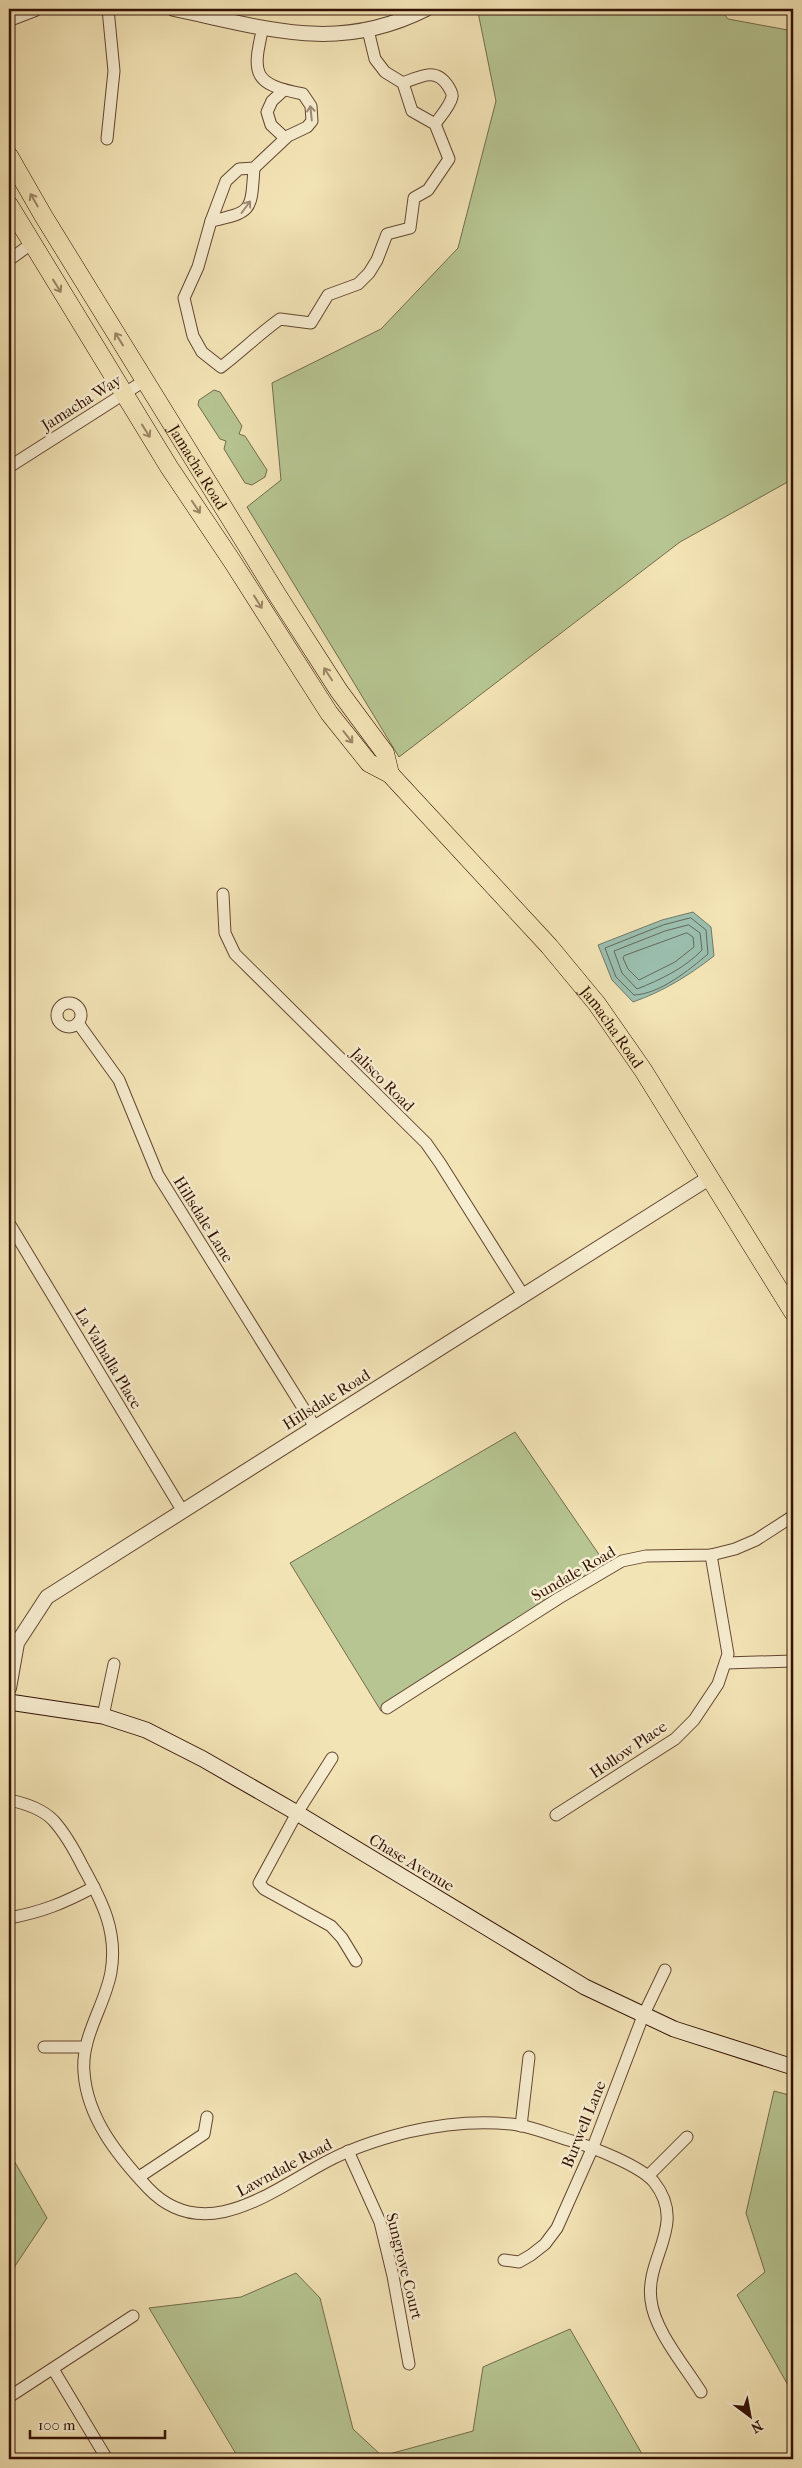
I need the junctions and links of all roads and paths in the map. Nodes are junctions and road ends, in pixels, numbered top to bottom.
1 (35, 9) edge
2 (108, 9) edge
3 (174, 9) edge
4 (426, 9) edge
5 (9, 19) edge
6 (263, 27) junction
7 (368, 30) junction
8 (403, 83) junction
9 (284, 90) junction
10 (435, 124) junction
11 (285, 138) junction
12 (107, 139) dead end
13 (9, 156) edge
14 (254, 168) junction
15 (9, 205) edge
16 (210, 221) junction
17 (31, 244) junction
18 (9, 260) edge
19 (144, 381) junction
20 (124, 395) junction
21 (9, 467) edge
22 (238, 532) junction
23 (232, 560) junction
24 (390, 774) junction
25 (222, 894) dead end
26 (78, 1023) dead end
27 (709, 1178) junction
28 (9, 1223) edge
29 (523, 1295) junction
30 (793, 1312) edge
31 (315, 1426) junction
32 (182, 1510) junction
33 (793, 1516) edge
34 (711, 1555) junction
35 (793, 1661) edge
36 (726, 1663) junction
37 (114, 1664) dead end
38 (9, 1688) edge
39 (9, 1702) edge
40 (387, 1708) dead end
41 (103, 1716) junction
42 (332, 1758) dead end
43 (9, 1800) edge
44 (297, 1813) junction
45 (556, 1815) dead end
46 (94, 1887) junction
47 (9, 1918) edge
48 (356, 1962) dead end
49 (665, 1970) dead end
50 (643, 2016) junction
51 (44, 2047) dead end
52 (84, 2047) junction
53 (529, 2057) dead end
54 (793, 2067) edge
55 (207, 2118) dead end
56 (521, 2126) junction
57 (687, 2137) dead end
58 (593, 2147) junction
59 (348, 2151) junction
60 (648, 2176) junction
61 (139, 2177) junction
62 (504, 2260) dead end
63 (133, 2316) dead end
64 (409, 2364) dead end
65 (53, 2369) junction
66 (701, 2392) dead end
67 (9, 2397) edge
68 (107, 2459) edge

1 - 5 street
2 - 12 street
3 - 6 street
4 - 7 street
6 - 7 street
6 - 9 street
7 - 8 street
8 - 10 street
8 - 10 street
9 - 11 street
11 -> 9 street
10 - 16 street
11 - 14 street
19 -> 13 main road, Jamacha Road
14 - 16 street
16 -> 14 street
15 - 17 main road, Jamacha Road
17 - 18 street
17 -> 20 main road, Jamacha Road
19 - 20 street, Jamacha Way
19 - 22 main road, Jamacha Road
20 - 21 street, Jamacha Way
20 -> 23 main road, Jamacha Road
22 - 23 main road
24 -> 22 main road, Jamacha Road
23 -> 24 main road, Jamacha Road
24 - 27 main road, Jamacha Road
25 - 29 street, Jalisco Road
26 - 31 street, Hillsdale Lane
27 - 29 street, Hillsdale Road
27 - 30 main road, Jamacha Road
28 - 32 street, La Valhalla Place
29 - 31 street, Hillsdale Road
31 - 32 street, Hillsdale Road
32 - 38 street, Hillsdale Road
33 - 34 street, Sundale Road
34 - 36 street, Hollow Place
34 - 40 street, Sundale Road
35 - 36 street
36 - 45 street, Hollow Place
37 - 41 street
39 - 41 main road, Chase Avenue
41 - 44 main road, Chase Avenue
42 - 44 street
43 - 46 street, Lawndale Road
44 - 48 street
44 - 50 main road, Chase Avenue
46 - 47 street
46 - 52 street, Lawndale Road
49 - 50 street, Burwell Lane
50 - 54 main road, Chase Avenue
50 - 58 street, Burwell Lane
51 - 52 street
52 - 61 street, Lawndale Road
53 - 56 street
55 - 61 street
56 - 58 street, Lawndale Road
56 - 59 street, Lawndale Road
57 - 60 street
58 - 60 street, Lawndale Road
58 - 62 street, Burwell Lane
59 - 61 street, Lawndale Road
59 - 64 street, Sungrove Court
60 - 66 street, Lawndale Road
63 - 65 street
65 - 67 street
65 - 68 street

